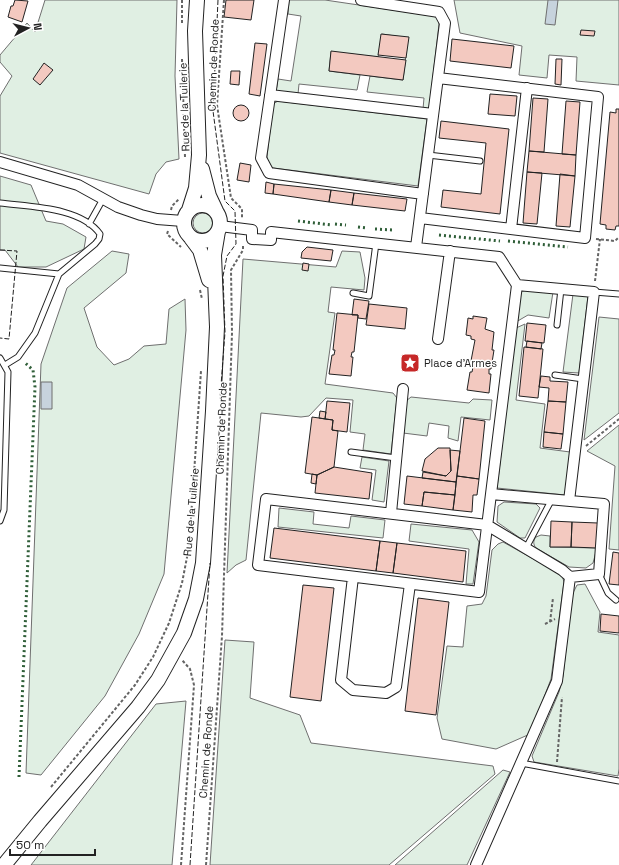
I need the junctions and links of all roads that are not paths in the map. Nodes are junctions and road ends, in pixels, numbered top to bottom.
1 (196, 0) edge
2 (284, 0) edge
3 (361, 0) edge
4 (438, 78) junction
5 (527, 88) junction
6 (270, 95) junction
7 (433, 114) junction
8 (199, 155) junction
9 (428, 155) junction
10 (480, 161) dead end
11 (0, 162) edge
12 (423, 194) junction
13 (103, 199) junction
14 (0, 203) edge
15 (216, 211) junction
16 (186, 216) junction
17 (420, 218) junction
18 (89, 224) junction
19 (219, 229) junction
20 (511, 229) junction
21 (191, 238) junction
22 (376, 243) junction
23 (416, 247) junction
24 (450, 251) junction
25 (0, 268) edge
26 (60, 274) junction
27 (517, 285) junction
28 (561, 289) junction
29 (594, 292) junction
30 (353, 294) dead end
31 (619, 294) edge
32 (209, 303) junction
33 (557, 325) dead end
34 (438, 339) dead end
35 (0, 358) edge
36 (5, 365) junction
37 (555, 375) dead end
38 (583, 379) junction
39 (403, 389) dead end
40 (351, 452) dead end
41 (396, 458) junction
42 (491, 494) junction
43 (552, 499) junction
44 (569, 501) junction
45 (391, 513) junction
46 (0, 521) edge
47 (487, 525) junction
48 (526, 548) junction
49 (599, 574) junction
50 (353, 577) junction
51 (570, 577) junction
52 (410, 584) junction
53 (616, 600) dead end
54 (521, 763) junction
55 (619, 781) edge
56 (4, 865) edge
57 (476, 865) edge

1 - 8 street, Rue de la Tuilerie
2 - 6 street
3 - 4 street
4 - 5 street
4 - 7 street
5 - 20 street
5 - 20 street
6 - 7 street
6 - 12 street
7 - 9 street
8 - 15 street, Rue de la Tuilerie
8 - 16 street, Rue de la Tuilerie
9 - 10 lane
9 - 12 street
11 - 13 street
12 - 17 street
13 - 16 street
13 - 18 lane
14 - 18 lane
15 - 16 street
15 - 19 street
16 - 21 street
17 - 20 street
17 - 23 street
18 - 26 lane
19 - 21 street
19 - 22 street
19 - 32 street, Rue de la Tuilerie
21 - 32 street, Rue de la Tuilerie
22 - 23 street
22 - 30 lane
23 - 24 street
24 - 27 street
24 - 34 street
25 - 26 lane
26 - 36 lane
27 - 28 street
27 - 42 street
28 - 29 street
28 - 33 lane
29 - 31 lane
29 - 38 street
32 - 56 street, Rue de la Tuilerie
35 - 36 lane
36 - 46 lane
37 - 38 lane
38 - 44 street
39 - 41 street
40 - 41 lane
41 - 45 street
42 - 43 street
42 - 47 street
43 - 44 street
43 - 48 lane
44 - 49 street
45 - 47 street
45 - 50 street
47 - 48 street
47 - 52 street
48 - 51 street
49 - 51 street
49 - 53 lane
50 - 52 street
50 - 52 street
51 - 54 street
54 - 55 lane
54 - 57 street

